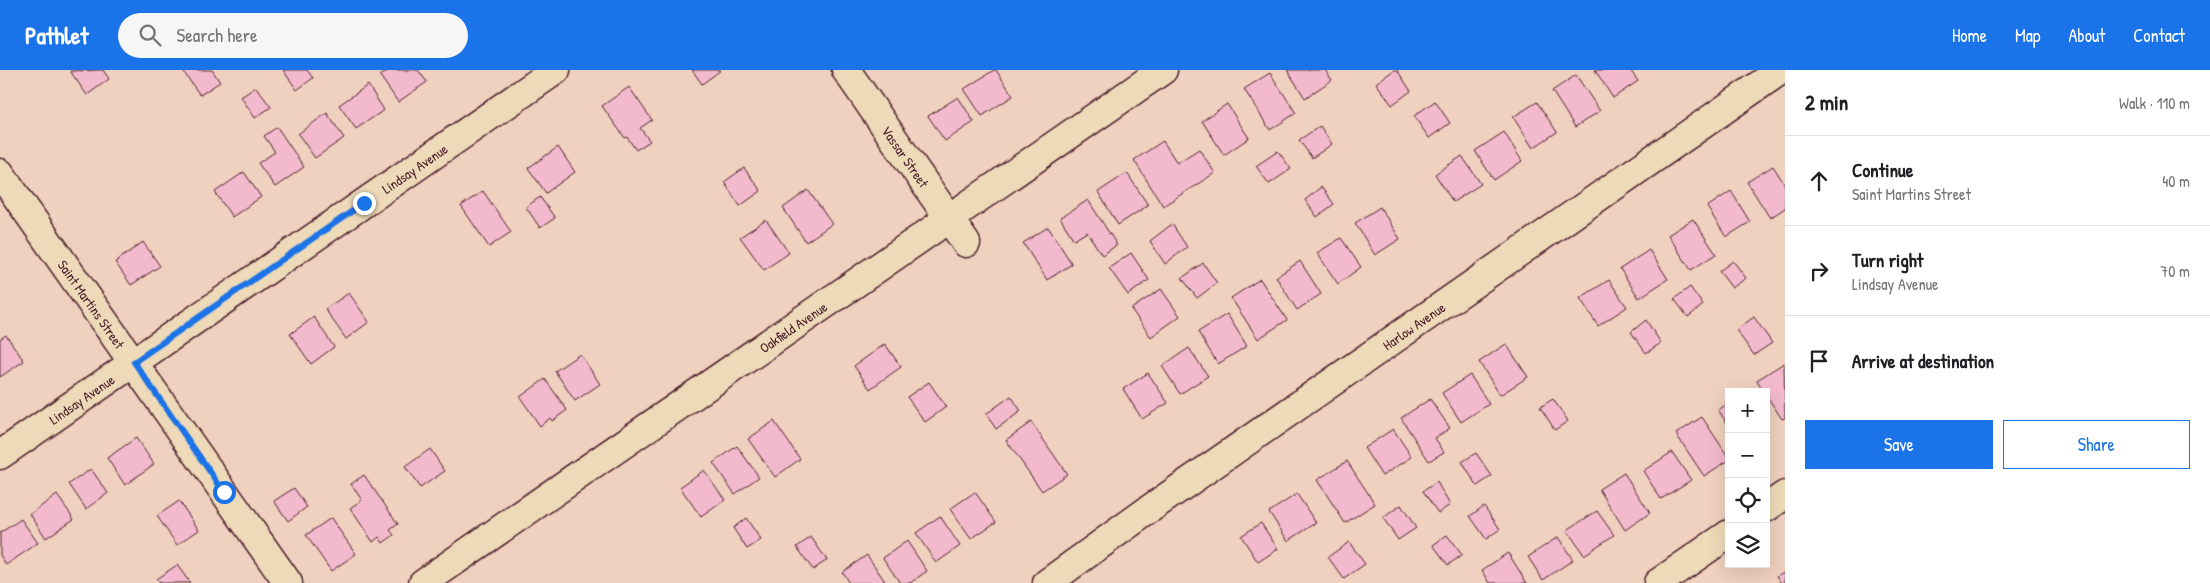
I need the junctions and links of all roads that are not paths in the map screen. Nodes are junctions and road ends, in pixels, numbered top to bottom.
1 (556, 70) edge
2 (846, 70) edge
3 (1163, 70) edge
4 (1781, 70) edge
5 (0, 173) edge
6 (950, 219) junction
7 (966, 243) dead end
8 (134, 362) junction
9 (0, 455) edge
10 (1785, 495) edge
11 (1770, 505) edge
12 (1725, 537) edge
13 (288, 583) edge
14 (423, 583) edge
15 (1047, 583) edge
16 (1658, 583) edge

1 - 8 street, Lindsay Avenue
2 - 6 street, Vassar Street
3 - 6 street, Oakfield Avenue
4 - 15 street, Harlow Avenue
5 - 8 street, Saint Martins Street
6 - 7 street, Vassar Street
6 - 14 street, Oakfield Avenue
8 - 9 street, Lindsay Avenue
8 - 13 street, Saint Martins Street
10 - 11 street
12 - 16 street

